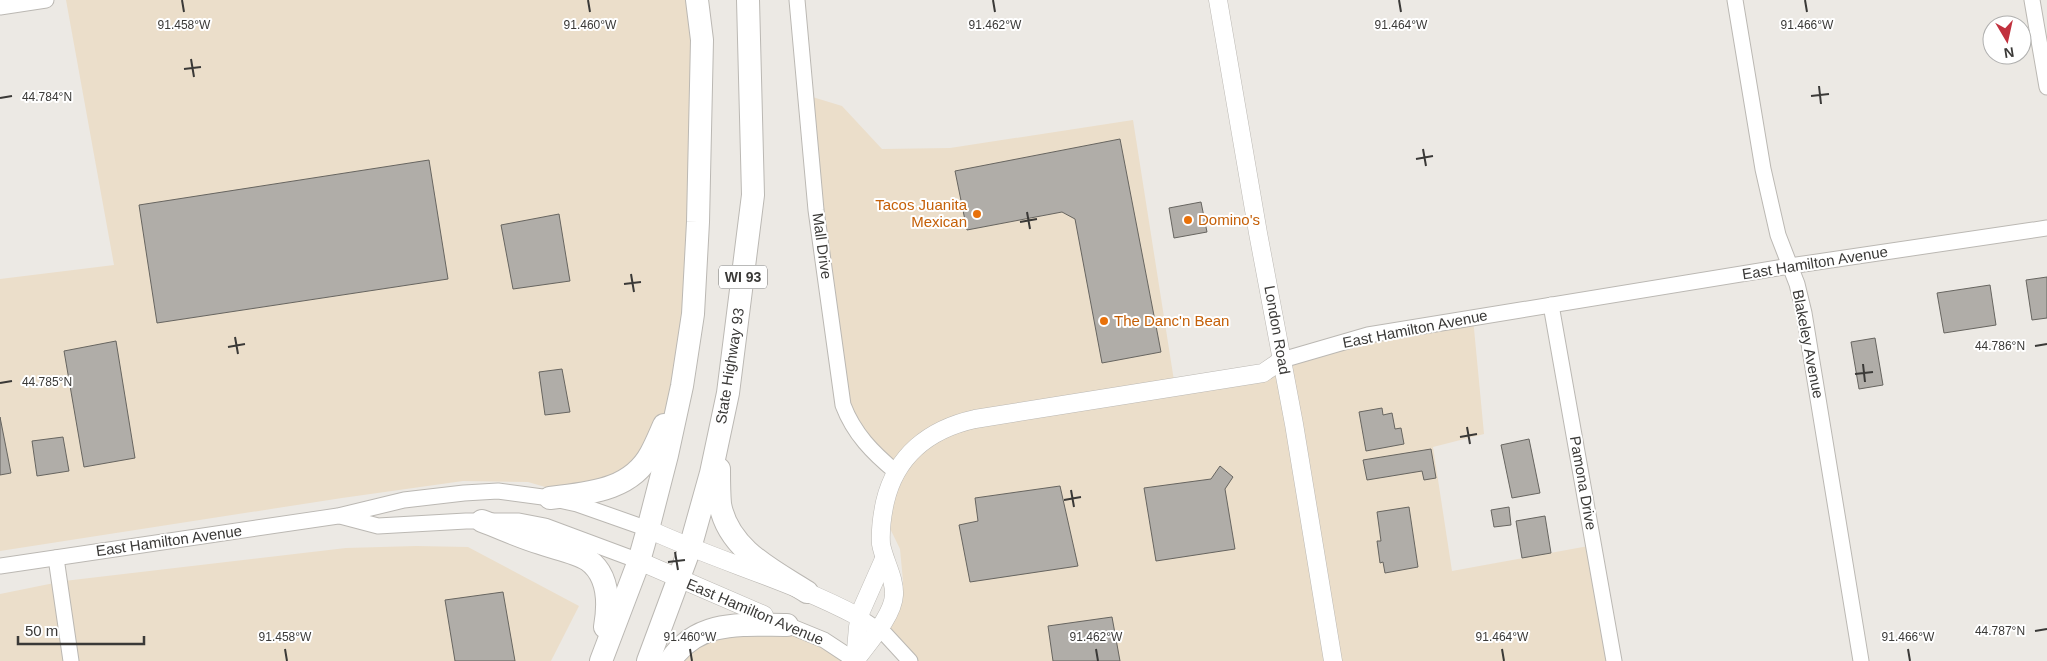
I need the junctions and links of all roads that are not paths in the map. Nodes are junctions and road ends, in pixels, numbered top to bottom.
1 (46, 0) edge
2 (697, 0) edge
3 (748, 0) edge
4 (797, 0) edge
5 (1218, 0) edge
6 (1736, 0) edge
7 (2032, 0) edge
8 (0, 7) edge
9 (2047, 87) edge
10 (2047, 228) edge
11 (1790, 266) junction
12 (1551, 305) junction
13 (1282, 360) junction
14 (682, 386) junction
15 (718, 440) junction
16 (896, 472) junction
17 (550, 498) junction
18 (338, 516) junction
19 (482, 521) junction
20 (648, 529) junction
21 (690, 548) junction
22 (56, 558) junction
23 (884, 559) junction
24 (639, 561) junction
25 (0, 566) edge
26 (679, 579) junction
27 (807, 592) junction
28 (764, 615) joint
29 (859, 617) junction
30 (787, 625) junction
31 (878, 628) junction
32 (71, 661) edge
33 (599, 661) edge
34 (648, 661) edge
35 (670, 661) edge
36 (856, 661) edge
37 (910, 661) edge
38 (1333, 661) edge
39 (1614, 661) edge
40 (1861, 661) edge

1 - 8 street
2 - 14 main road
3 - 15 main road, State Highway 93 / WI 93
4 - 16 street, Mall Drive
5 - 13 street, London Road
6 - 11 street, Blakeley Avenue
7 - 9 street
10 - 11 street, East Hamilton Avenue
11 - 12 street, East Hamilton Avenue
11 - 40 street, Blakeley Avenue
12 - 13 street, East Hamilton Avenue
12 - 39 street, Pamona Drive
13 - 16 street, East Hamilton Avenue
13 - 38 street, London Road
14 - 17 main road
14 - 20 main road
15 - 21 main road, State Highway 93 / WI 93
15 - 27 main road
16 - 23 street, East Hamilton Avenue
17 - 18 street, East Hamilton Avenue
17 - 20 street, East Hamilton Avenue
18 - 19 street, East Hamilton Avenue
18 - 22 street, East Hamilton Avenue
19 - 24 street, East Hamilton Avenue
19 - 33 main road
20 - 21 street, East Hamilton Avenue
20 - 24 main road
21 - 26 main road, State Highway 93 / WI 93
21 - 27 street, East Hamilton Avenue
22 - 25 street, East Hamilton Avenue
22 - 32 street
23 - 29 street, East Hamilton Avenue
23 - 31 street, East Hamilton Avenue
24 - 26 street, East Hamilton Avenue
24 - 33 main road
26 - 28 street, East Hamilton Avenue
26 - 34 main road, State Highway 93 / WI 93
27 - 29 street, East Hamilton Avenue
28 - 30 street, East Hamilton Avenue
29 - 31 street
29 - 36 street
30 - 35 main road
30 - 36 street, East Hamilton Avenue
31 - 36 street, East Hamilton Avenue
31 - 37 street

